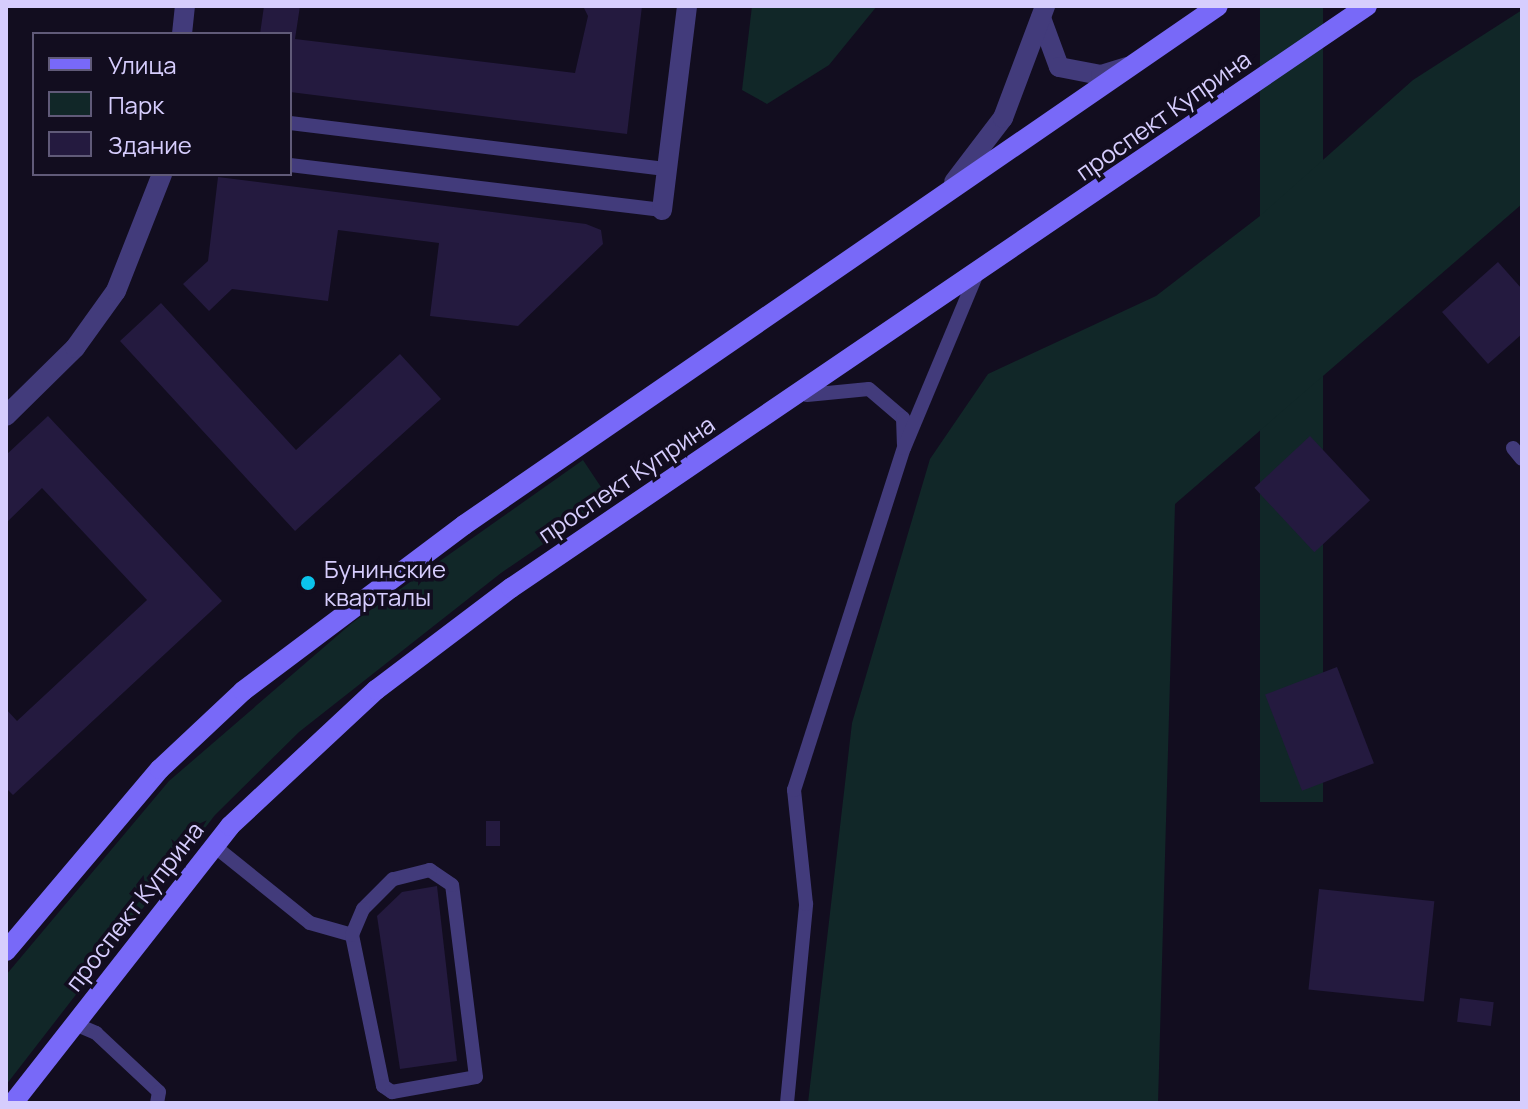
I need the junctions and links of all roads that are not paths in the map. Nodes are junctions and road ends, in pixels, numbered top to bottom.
1 (185, 6) edge
2 (687, 6) edge
3 (1218, 6) edge
4 (1367, 6) edge
5 (1043, 12) edge
6 (182, 32) edge
7 (1128, 67) junction
8 (292, 123) edge
9 (292, 165) edge
10 (667, 169) junction
11 (161, 176) edge
12 (930, 208) junction
13 (662, 210) joint
14 (976, 276) junction
15 (784, 404) junction
16 (6, 416) edge
17 (904, 448) junction
18 (213, 845) junction
19 (352, 935) junction
20 (6, 951) edge
21 (75, 1024) junction
22 (13, 1103) edge
23 (157, 1103) edge
24 (787, 1103) edge

1 - 6 street
2 - 10 street
3 - 7 main road
4 - 14 main road, проспект Куприна
5 - 7 street
5 - 12 street
7 - 12 main road
8 - 10 lane
9 - 13 lane
10 - 13 street
11 - 16 street
12 - 20 main road
14 - 15 main road, проспект Куприна
14 - 17 lane
15 - 17 lane
15 - 18 main road, проспект Куприна
17 - 24 lane
18 - 19 lane
18 - 21 main road, проспект Куприна
19 - 19 lane
21 - 22 main road, проспект Куприна
21 - 23 lane

